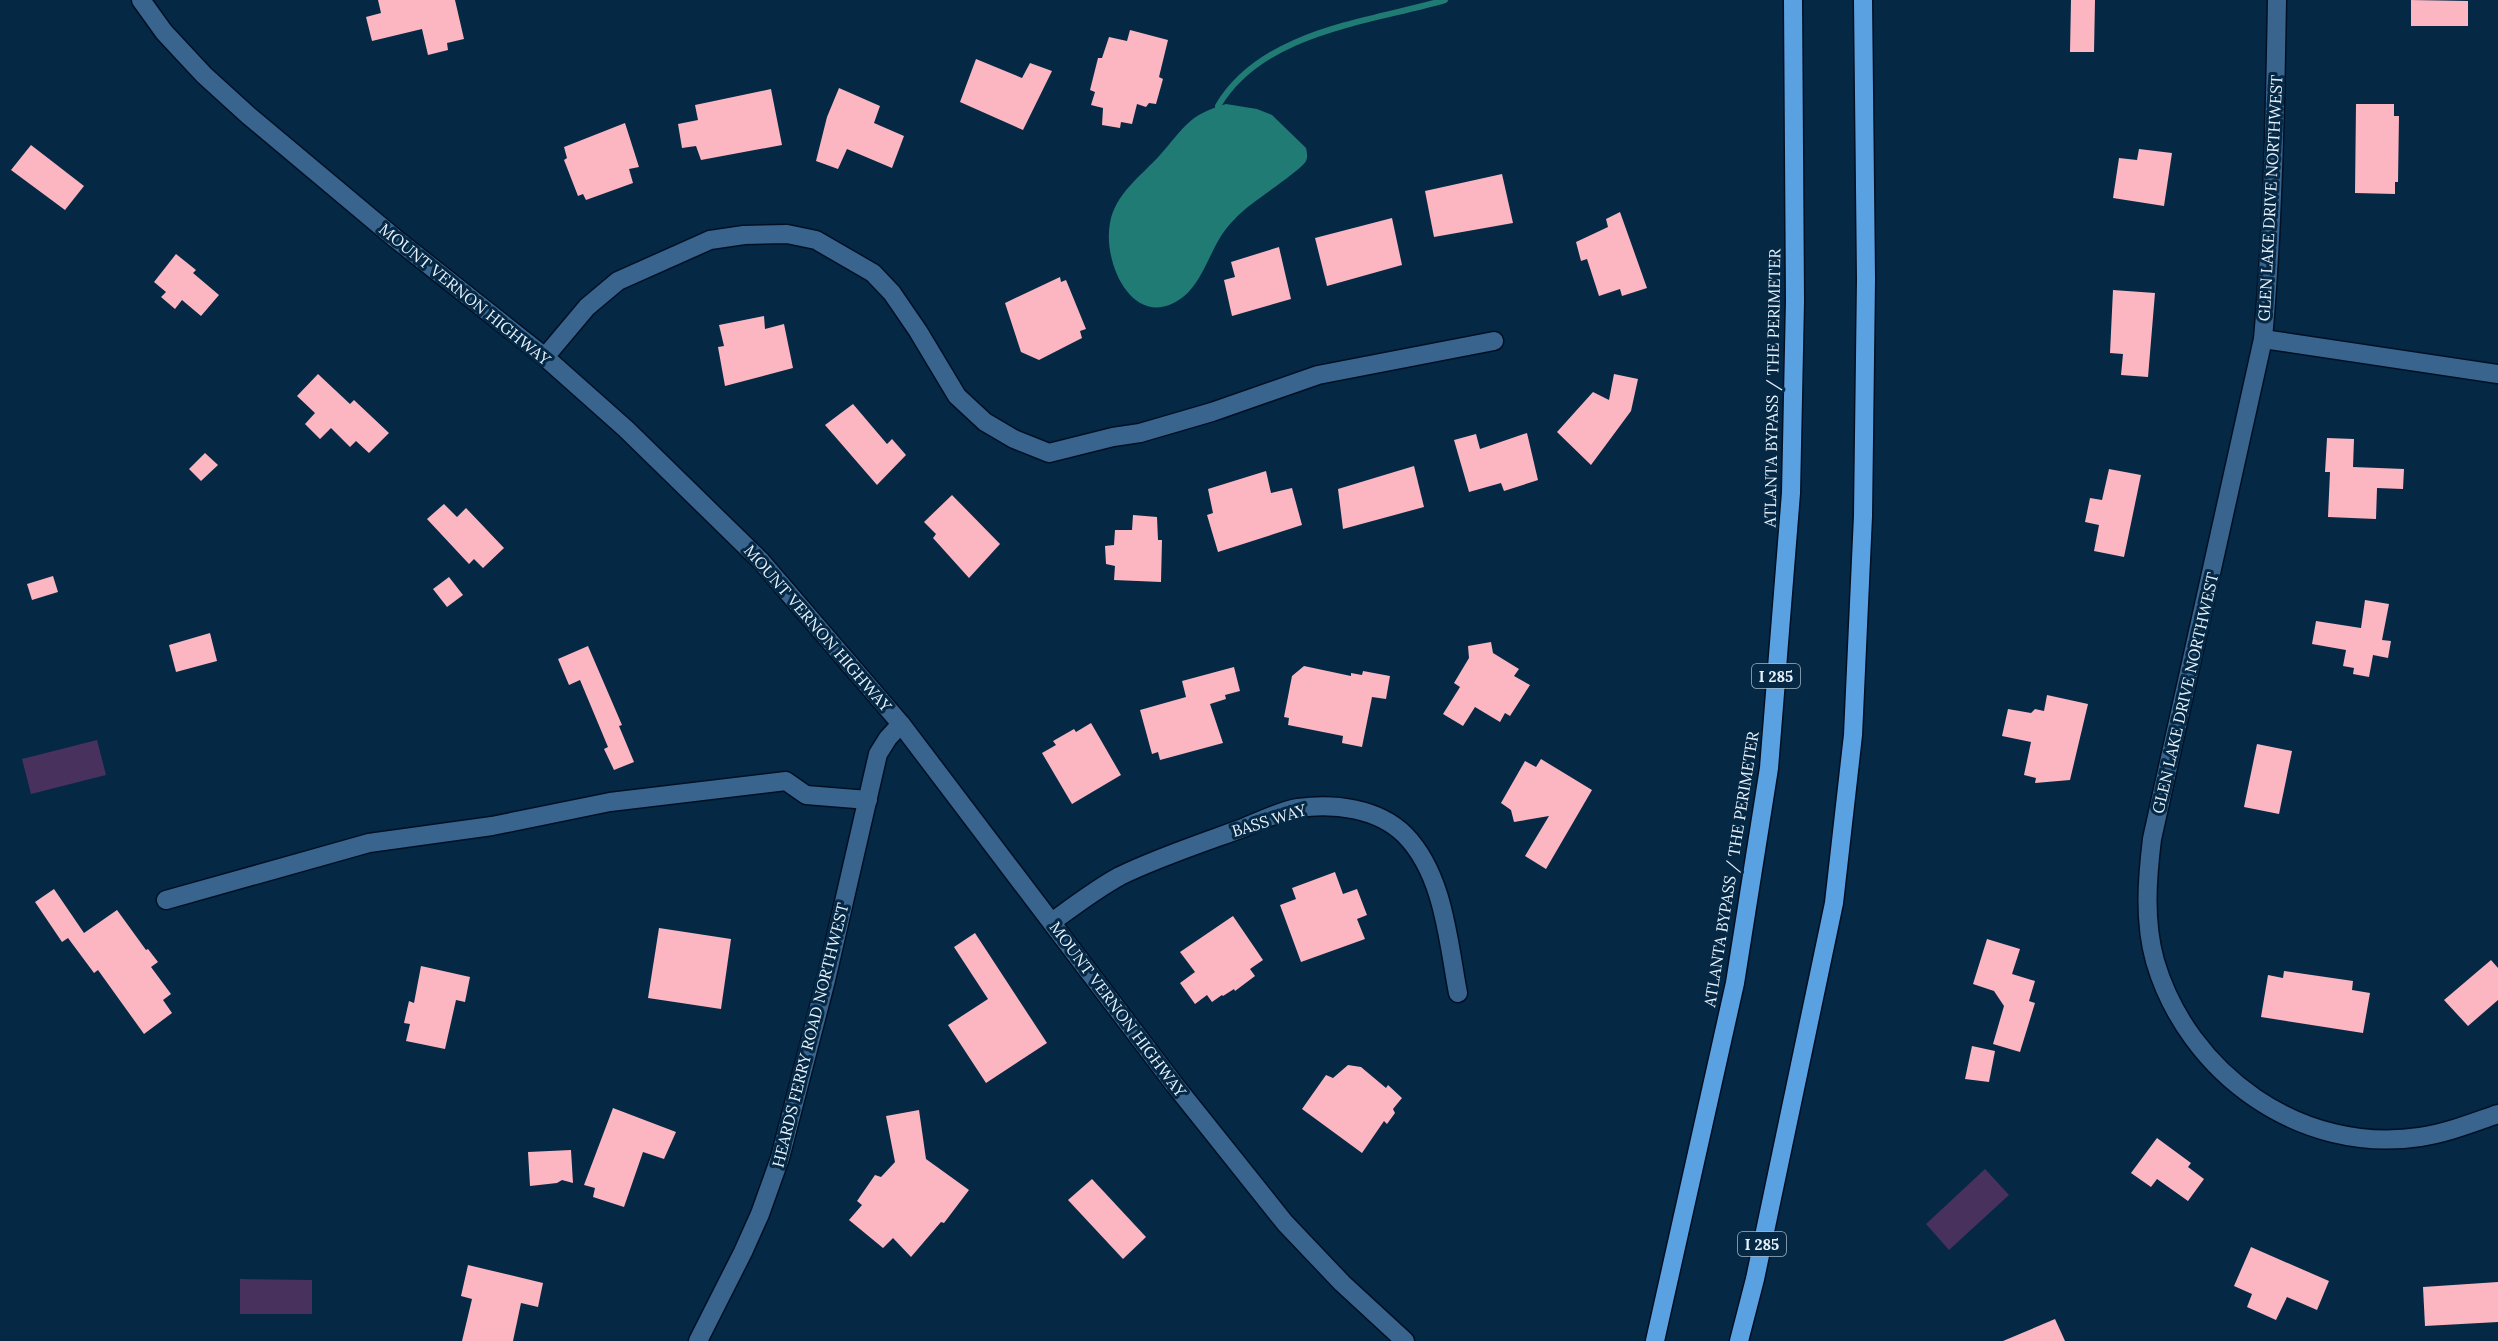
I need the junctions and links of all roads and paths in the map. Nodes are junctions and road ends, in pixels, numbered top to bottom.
1 (141, 0) edge
2 (1793, 0) edge
3 (1863, 0) edge
4 (2277, 0) edge
5 (2264, 339) junction
6 (1494, 341) dead end
7 (545, 357) junction
8 (2498, 374) edge
9 (901, 724) junction
10 (867, 800) junction
11 (166, 900) dead end
12 (1052, 922) junction
13 (1458, 993) dead end
14 (2498, 1114) edge
15 (698, 1341) edge
16 (1405, 1341) edge
17 (1655, 1341) edge
18 (1739, 1341) edge

1 - 7 street, MOUNT VERNON HIGHWAY
2 - 17 highway, ATLANTA BYPASS / THE PERIMETER / I 285
3 - 18 highway, I 285
4 - 5 street, GLEN LAKE DRIVE NORTHWEST
5 - 8 street
5 - 14 street, GLEN LAKE DRIVE NORTHWEST
6 - 7 street
7 - 9 street, MOUNT VERNON HIGHWAY
9 - 10 street, HEARDS FERRY ROAD NORTHWEST
9 - 12 street, MOUNT VERNON HIGHWAY
10 - 11 street
10 - 15 street, HEARDS FERRY ROAD NORTHWEST
12 - 13 street, BASS WAY
12 - 16 street, MOUNT VERNON HIGHWAY

